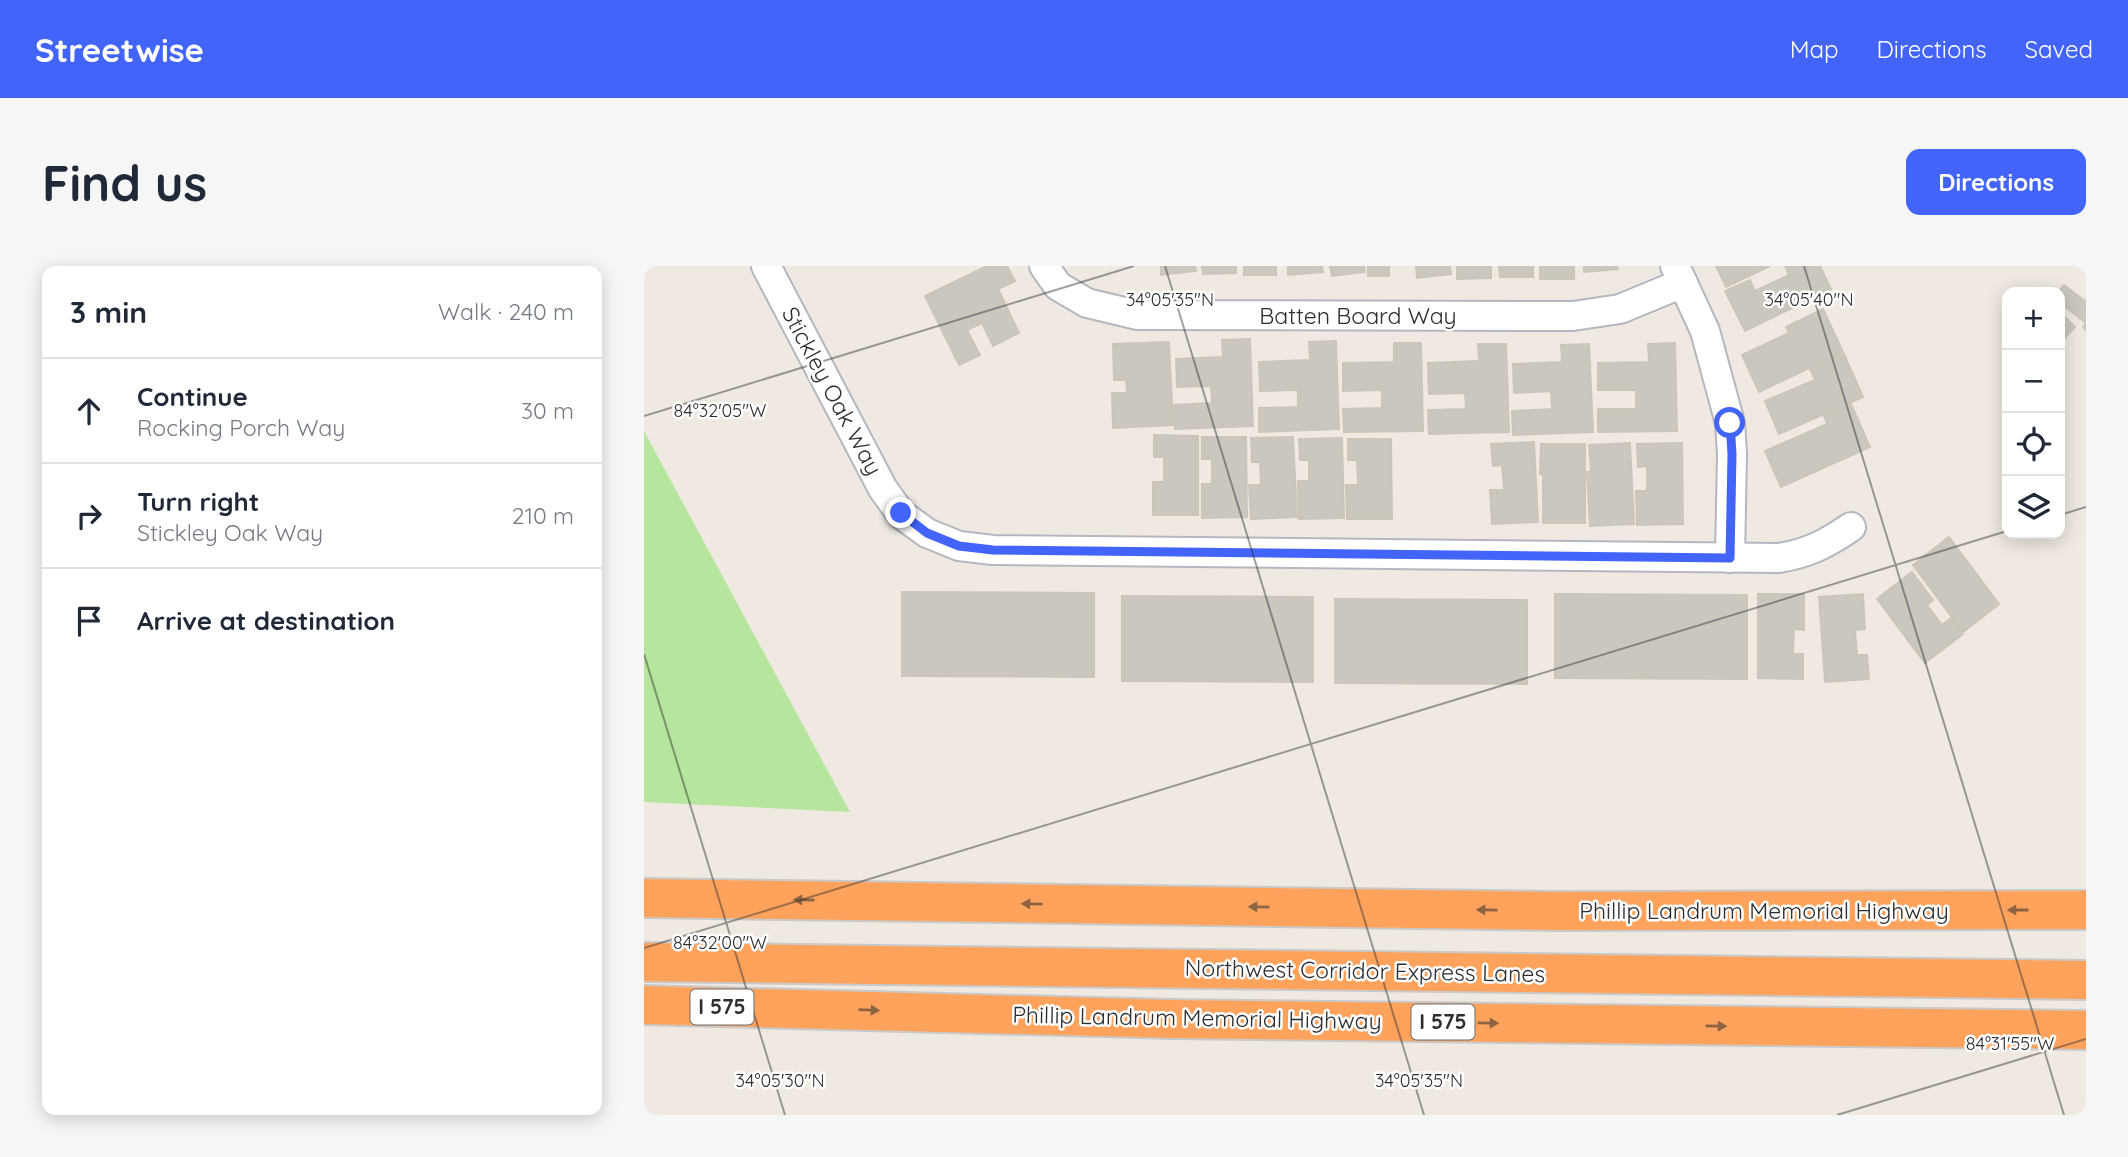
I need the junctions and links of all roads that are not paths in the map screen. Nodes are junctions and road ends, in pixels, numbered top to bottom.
1 (766, 266) edge
2 (1044, 266) edge
3 (1679, 274) edge
4 (1851, 527) dead end
5 (1730, 558) junction
6 (644, 898) edge
7 (2086, 910) edge
8 (644, 962) edge
9 (2086, 980) edge
10 (644, 1005) edge
11 (801, 1008) junction
12 (644, 1029) edge
13 (2086, 1030) edge

1 - 5 street, Stickley Oak Way
2 - 3 street, Batten Board Way
3 - 5 street
4 - 5 street, Stickley Oak Way
7 -> 6 highway, Phillip Landrum Memorial Highway
8 - 9 highway, Northwest Corridor Express Lanes
10 - 11 highway, Phillip Landrum Memorial Highway / I 575
11 - 12 highway
11 -> 13 highway, Phillip Landrum Memorial Highway / I 575

